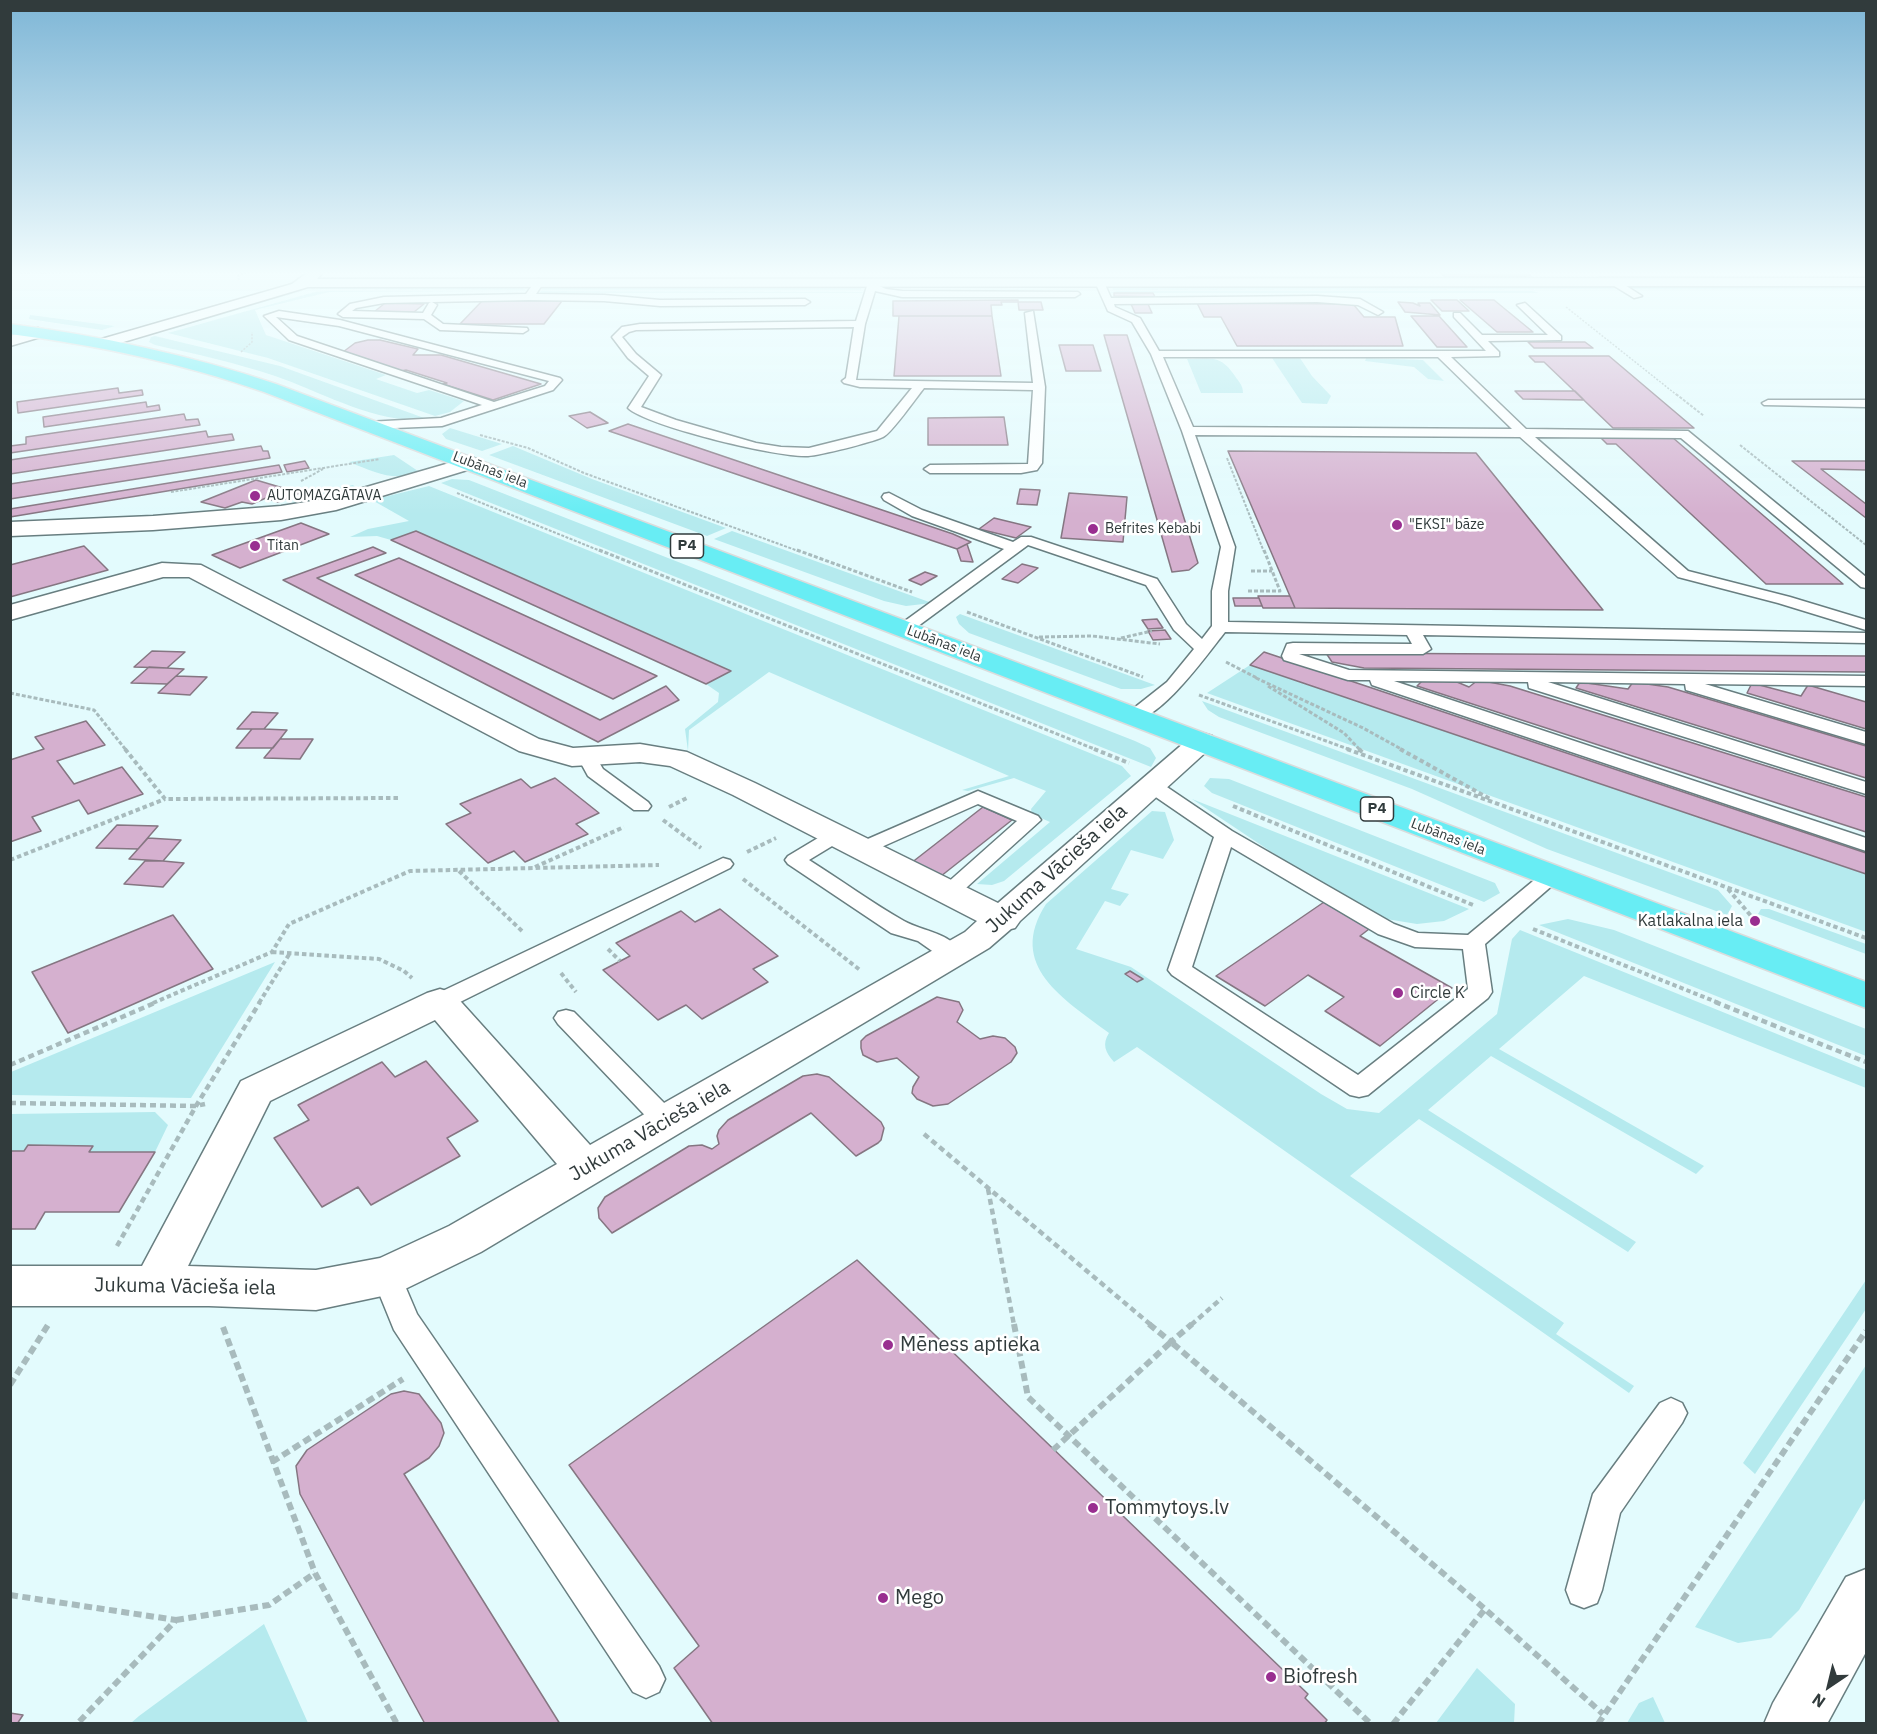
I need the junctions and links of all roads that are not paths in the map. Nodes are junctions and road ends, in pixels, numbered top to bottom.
1 (148, 353) edge
2 (338, 353) edge
3 (453, 353) edge
4 (630, 353) edge
5 (855, 353) edge
6 (1035, 353) edge
7 (1440, 353) junction
8 (1494, 353) edge
9 (1155, 354) joint
10 (920, 386) junction
11 (1039, 387) junction
12 (1768, 403) dead end
13 (1866, 404) edge
14 (493, 405) junction
15 (442, 422) junction
16 (371, 425) junction
17 (1188, 431) junction
18 (1522, 432) junction
19 (424, 446) junction
20 (470, 463) junction
21 (930, 469) dead end
22 (890, 497) dead end
23 (10, 529) edge
24 (1015, 548) junction
25 (1866, 584) edge
26 (10, 613) edge
27 (1866, 625) edge
28 (1220, 627) junction
29 (904, 629) junction
30 (1412, 630) junction
31 (1866, 638) edge
32 (1203, 649) junction
33 (1360, 675) junction
34 (1515, 677) junction
35 (1666, 679) junction
36 (1866, 681) edge
37 (1135, 716) junction
38 (1866, 738) edge
39 (1202, 742) junction
40 (586, 756) junction
41 (1151, 785) junction
42 (1866, 788) edge
43 (641, 806) road end
44 (1225, 835) junction
45 (848, 843) junction
46 (1866, 845) edge
47 (723, 864) road end
48 (1551, 877) junction
49 (948, 892) junction
50 (1003, 920) junction
51 (1473, 942) junction
52 (953, 955) junction
53 (1866, 996) edge
54 (440, 1002) junction
55 (566, 1018) dead end
56 (667, 1122) junction
57 (586, 1168) junction
58 (387, 1275) junction
59 (10, 1286) edge
60 (155, 1286) junction
61 (1671, 1413) dead end
62 (1584, 1590) dead end
63 (1866, 1597) edge
64 (646, 1679) dead end
65 (1794, 1724) edge

1 - 16 main road, Lubānas iela / P4
2 - 14 lane
3 - 14 lane
4 - 10 lane
5 - 10 lane
6 - 11 lane
7 - 8 lane
7 - 9 lane
7 - 18 lane
9 - 17 lane
10 - 11 lane
11 - 21 lane
12 - 13 lane
14 - 15 lane
15 - 16 lane
15 - 19 lane
16 - 19 main road, Lubānas iela / P4
17 - 18 lane
17 - 28 lane
18 - 25 lane
18 - 27 lane
19 - 20 main road, Lubānas iela / P4
20 - 23 street
20 - 29 main road, Lubānas iela / P4
22 - 24 lane
24 - 29 lane
24 - 32 lane
26 - 40 street
28 - 30 lane
28 - 32 lane
29 - 37 main road, Lubānas iela / P4
30 - 31 lane
30 - 33 lane
32 - 37 lane
33 - 34 lane
33 - 46 lane
34 - 35 lane
34 - 42 lane
35 - 36 lane
35 - 38 lane
37 - 39 main road, Lubānas iela / P4
39 - 41 street, Jukuma Vācieša iela
39 - 48 main road, Lubānas iela / P4
40 - 43 lane
40 - 45 street
41 - 44 lane
41 - 50 street, Jukuma Vācieša iela
44 - 51 lane
44 - 51 lane
45 - 49 street
45 - 49 lane
45 - 52 lane
47 - 54 lane
48 - 51 lane
48 - 53 main road, Lubānas iela / P4
49 - 50 street
50 - 52 street, Jukuma Vācieša iela
52 - 56 street, Jukuma Vācieša iela
54 - 57 street
54 - 60 street
55 - 56 lane
56 - 57 street, Jukuma Vācieša iela
57 - 58 street, Jukuma Vācieša iela
58 - 60 street, Jukuma Vācieša iela
58 - 64 lane
59 - 60 street, Jukuma Vācieša iela
61 - 62 lane
63 - 65 street

